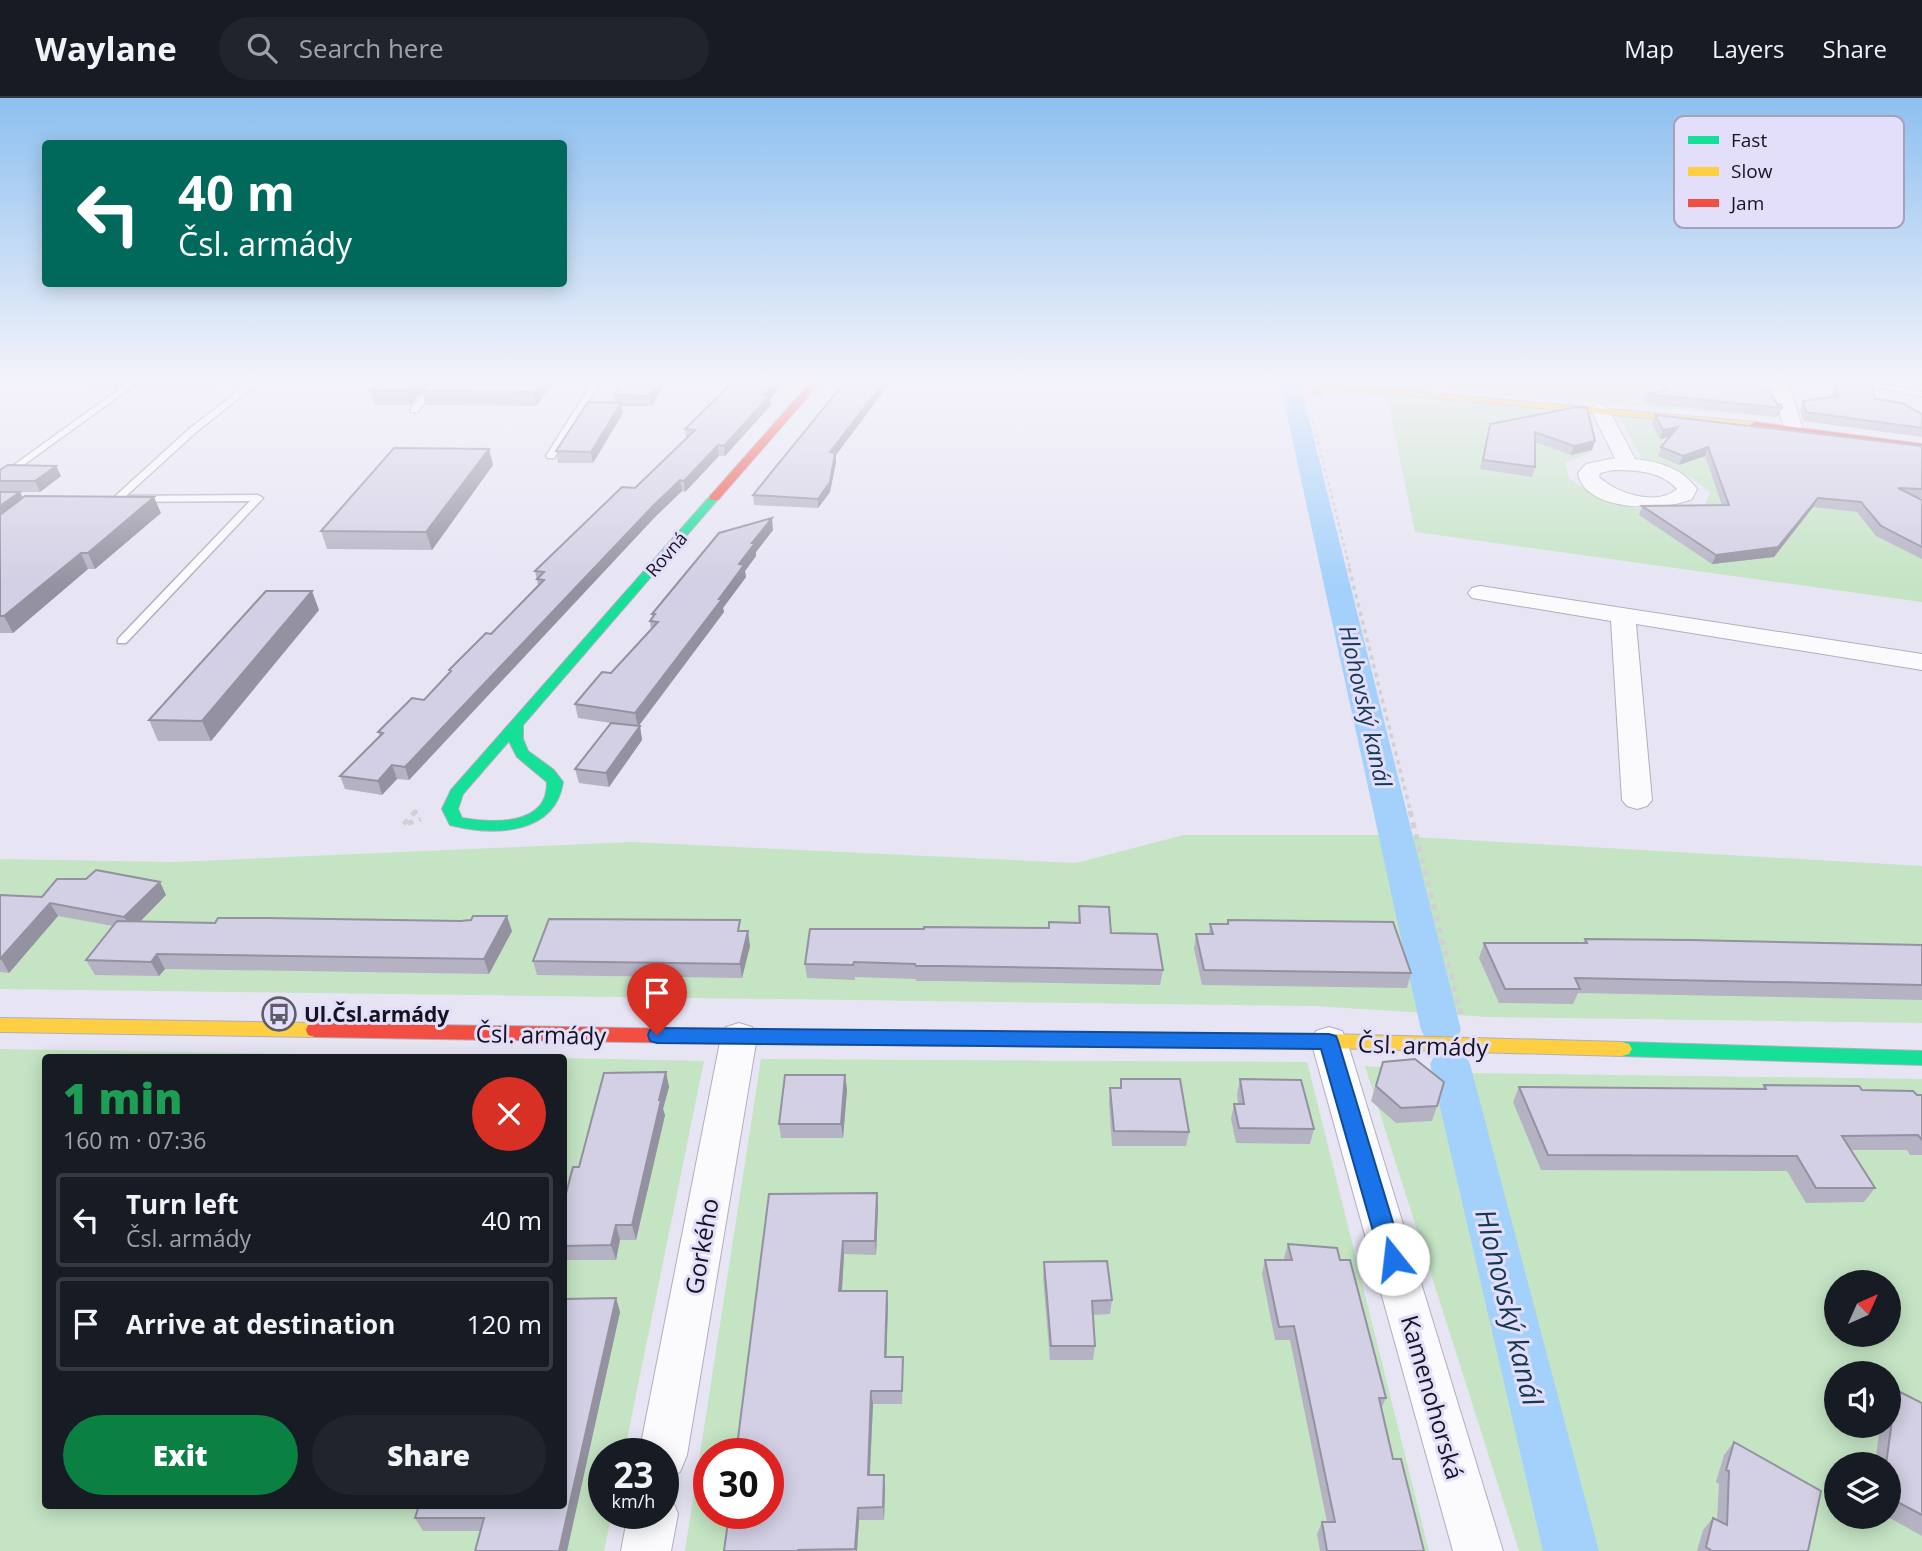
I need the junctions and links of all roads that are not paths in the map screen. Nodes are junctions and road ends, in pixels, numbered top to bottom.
1 (39, 451) edge
2 (170, 451) edge
3 (554, 451) edge
4 (756, 451) edge
5 (1621, 451) edge
6 (551, 456) dead end
7 (1628, 464) dead end
8 (0, 479) edge
9 (104, 498) edge
10 (117, 499) junction
11 (1480, 593) dead end
12 (1623, 615) junction
13 (121, 641) dead end
14 (1919, 668) edge
15 (516, 726) junction
16 (1637, 800) dead end
17 (0, 1025) edge
18 (739, 1037) junction
19 (1329, 1041) junction
20 (1922, 1058) edge
21 (666, 1438) edge
22 (650, 1529) edge
23 (646, 1551) edge
24 (1478, 1551) edge

1 - 8 lane
2 - 10 lane
3 - 6 lane
4 - 15 street, Rovná
5 - 7 street
9 - 10 lane
10 - 13 lane
11 - 12 street
12 - 14 street
12 - 16 street
15 - 15 street, Rovná
17 - 18 street, Čsl. armády
18 - 19 street, Čsl. armády
18 - 21 street, Gorkého
19 - 20 street, Čsl. armády
19 - 24 street, Kamenohorská
22 - 23 street

